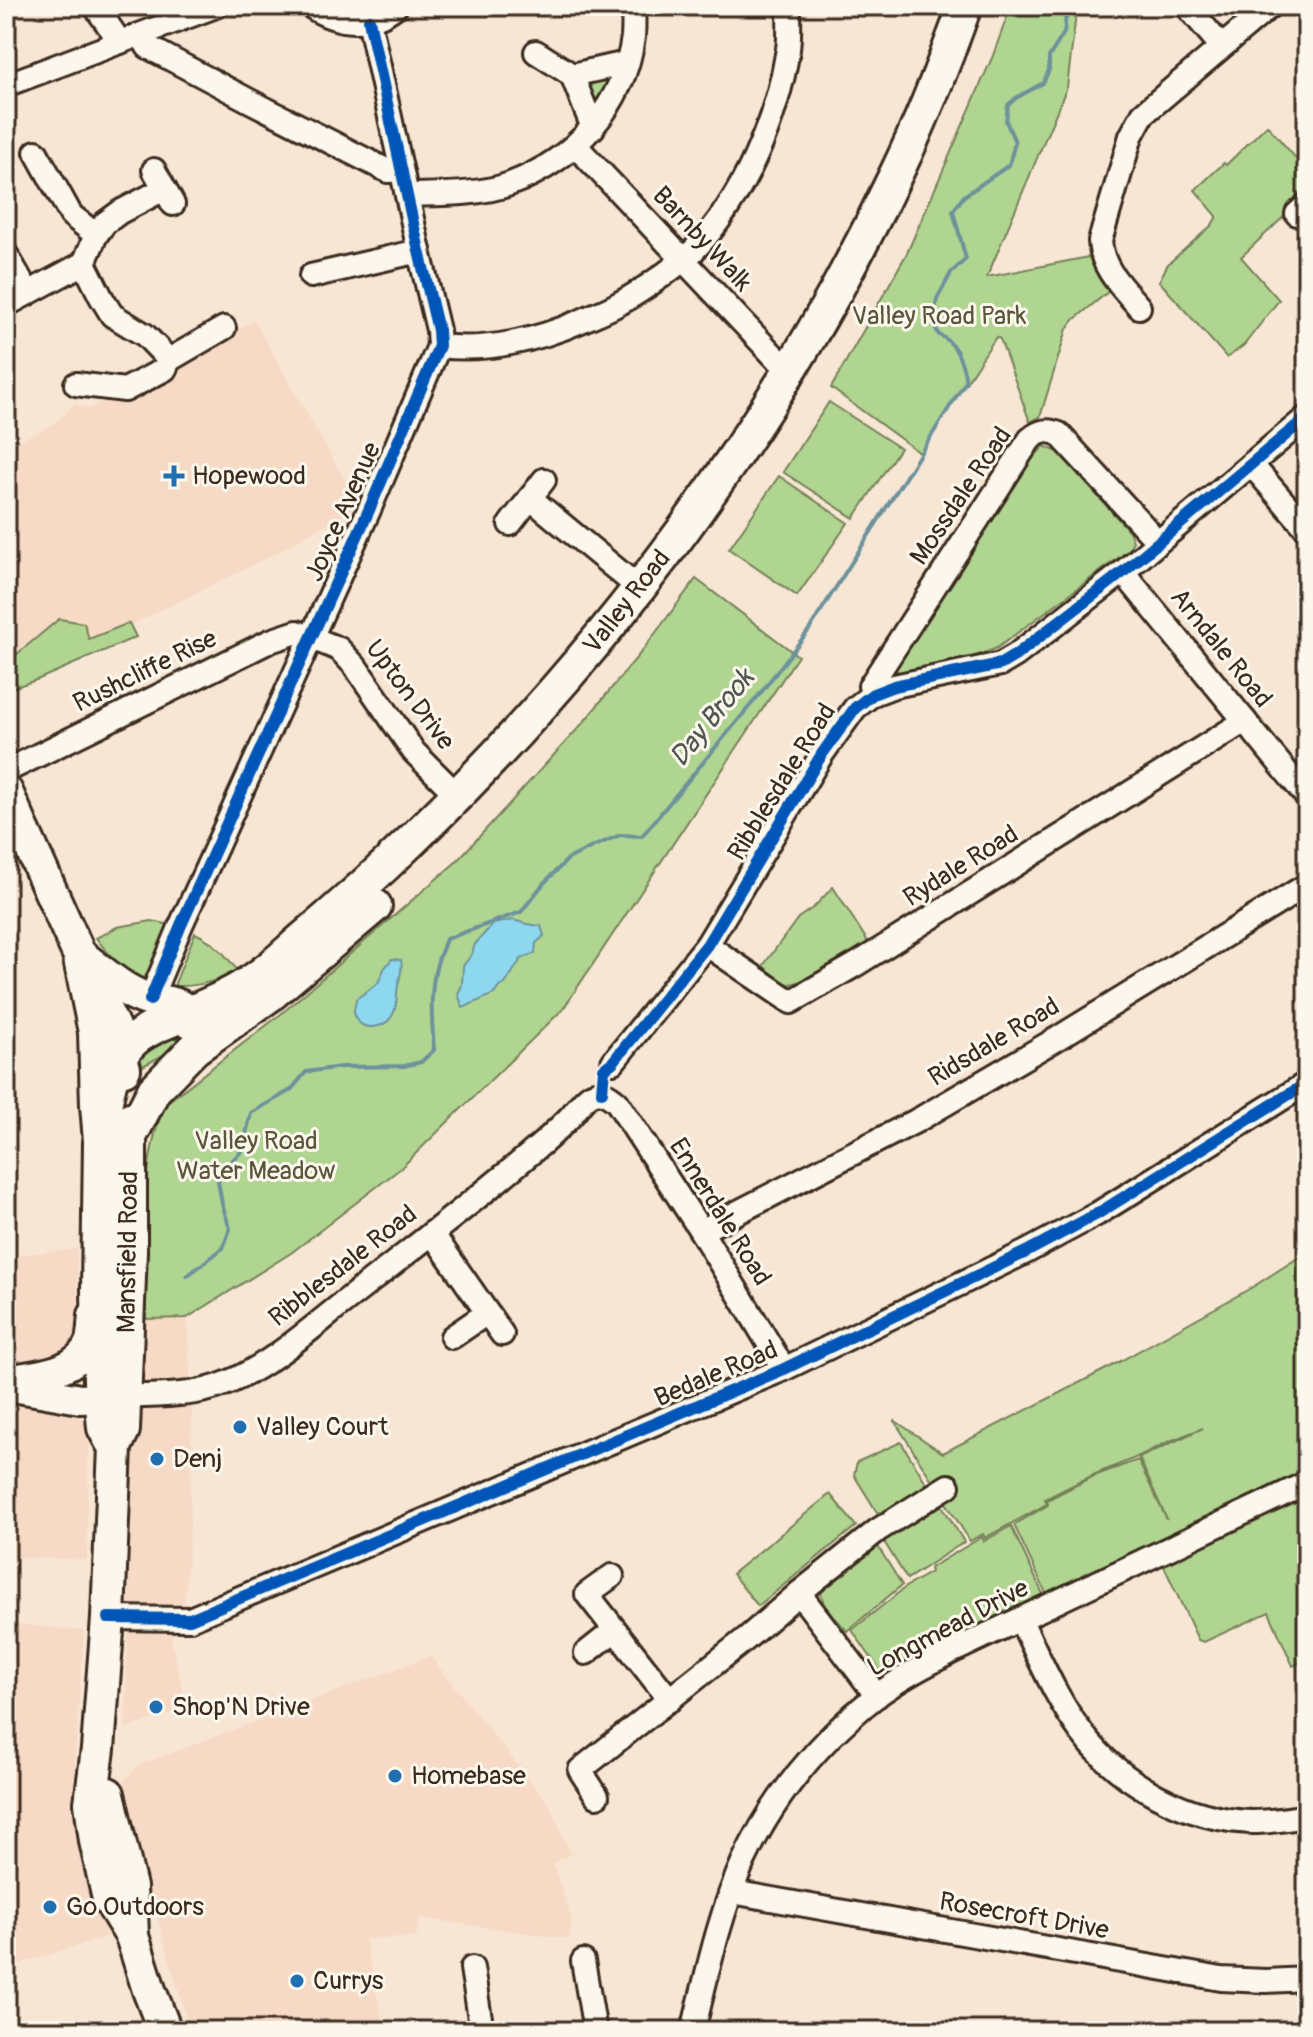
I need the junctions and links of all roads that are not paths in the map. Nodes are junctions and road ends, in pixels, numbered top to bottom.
1 (95, 6) edge
2 (216, 6) edge
3 (310, 6) edge
4 (396, 6) edge
5 (634, 6) edge
6 (789, 6) edge
7 (965, 6) edge
8 (987, 6) edge
9 (1187, 6) edge
10 (1270, 6) edge
11 (369, 20) junction
12 (131, 38) junction
13 (1221, 46) junction
14 (536, 52) dead end
15 (627, 63) junction
16 (572, 75) junction
17 (6, 85) edge
18 (593, 128) junction
19 (576, 146) junction
20 (36, 152) dead end
21 (401, 170) junction
22 (164, 187) dead end
23 (407, 195) junction
24 (96, 235) junction
25 (419, 251) junction
26 (6, 254) edge
27 (682, 259) junction
28 (84, 263) junction
29 (311, 276) dead end
30 (28, 293) junction
31 (1135, 293) dead end
32 (6, 305) edge
33 (224, 328) dead end
34 (439, 346) junction
35 (169, 360) junction
36 (793, 365) junction
37 (76, 384) dead end
38 (1307, 417) edge
39 (1251, 464) junction
40 (510, 524) dead end
41 (1307, 529) edge
42 (1158, 542) junction
43 (1123, 572) junction
44 (648, 595) junction
45 (312, 637) junction
46 (873, 694) junction
47 (1245, 721) junction
48 (6, 771) edge
49 (1307, 797) edge
50 (465, 804) junction
51 (9, 808) edge
52 (1307, 885) edge
53 (707, 945) junction
54 (81, 959) junction
55 (150, 1000) junction
56 (188, 1013) junction
57 (197, 1047) junction
58 (613, 1062) dead end
59 (114, 1064) junction
60 (1307, 1083) edge
61 (602, 1092) joint
62 (114, 1140) junction
63 (701, 1231) junction
64 (432, 1233) junction
65 (98, 1292) junction
66 (487, 1313) junction
67 (502, 1334) dead end
68 (452, 1337) dead end
69 (784, 1369) junction
70 (6, 1383) edge
71 (109, 1392) junction
72 (1307, 1483) edge
73 (948, 1486) dead end
74 (612, 1576) dead end
75 (799, 1593) junction
76 (108, 1618) junction
77 (1020, 1619) junction
78 (615, 1630) junction
79 (586, 1653) dead end
80 (877, 1696) junction
81 (670, 1700) junction
82 (597, 1796) dead end
83 (1307, 1816) edge
84 (732, 1892) junction
85 (583, 1961) dead end
86 (472, 1968) dead end
87 (1307, 1979) edge
88 (164, 2029) edge
89 (482, 2031) edge
90 (595, 2031) edge
91 (693, 2031) edge

1 - 12 street
2 - 12 street
3 - 11 street
4 - 11 street
5 - 15 street
6 - 27 street
7 - 36 highway, Valley Road
8 - 44 highway, Valley Road
9 - 13 street
10 - 13 street
11 - 21 street
12 - 17 street
12 - 21 street
13 - 31 street
14 - 16 street
15 - 16 street
15 - 18 street
16 - 18 street
18 - 19 street
19 - 23 street
19 - 27 street, Barnby Walk
20 - 24 street
21 - 23 street
22 - 24 street
23 - 25 street
24 - 28 street
25 - 29 street
25 - 34 street
26 - 30 street
27 - 34 street
27 - 36 street, Barnby Walk
28 - 30 street
28 - 35 street
30 - 32 street
33 - 35 street
34 - 45 street, Joyce Avenue
35 - 37 street
36 - 44 highway, Valley Road
38 - 39 street, Ribblesdale Road
39 - 41 street
39 - 42 street, Ribblesdale Road
40 - 44 street
42 - 43 street, Ribblesdale Road
42 - 46 street, Mossdale Road
43 - 46 street, Ribblesdale Road
43 - 47 street, Arndale Road
44 - 50 highway, Valley Road
45 - 48 street, Rushcliffe Rise
45 - 50 street, Upton Drive
45 - 55 street, Joyce Avenue
46 - 53 street, Ribblesdale Road
47 - 49 street, Arndale Road
47 - 53 street, Rydale Road
50 - 56 highway, Valley Road
50 - 57 highway, Valley Road
51 - 54 highway
52 - 63 street, Ridsdale Road
53 - 58 street, Ribblesdale Road
54 - 55 highway
54 - 59 highway
55 - 56 highway
56 - 57 highway
56 - 59 highway, Valley Road
57 - 59 highway, Valley Road
57 - 62 highway, Valley Road
59 - 62 highway, Mansfield Road
60 - 69 street, Bedale Road
61 - 63 street, Ennerdale Road
61 - 64 street, Ribblesdale Road
62 - 65 highway, Mansfield Road
62 - 71 highway, Mansfield Road
63 - 69 street, Ennerdale Road
64 - 66 street
64 - 71 street, Ribblesdale Road
65 - 70 main road
65 - 71 highway, Mansfield Road
66 - 67 street
66 - 68 street
69 - 76 street, Bedale Road
70 - 71 main road
71 - 76 highway, Mansfield Road
72 - 77 street, Longmead Drive
73 - 75 street
74 - 78 street
75 - 80 street
75 - 81 street
76 - 88 highway, Mansfield Road
77 - 80 street, Longmead Drive
77 - 83 street
78 - 79 street
78 - 81 street
80 - 84 street, Longmead Drive
81 - 82 street
84 - 87 street, Rosecroft Drive
84 - 91 street, Longmead Drive
85 - 90 street
86 - 89 street

